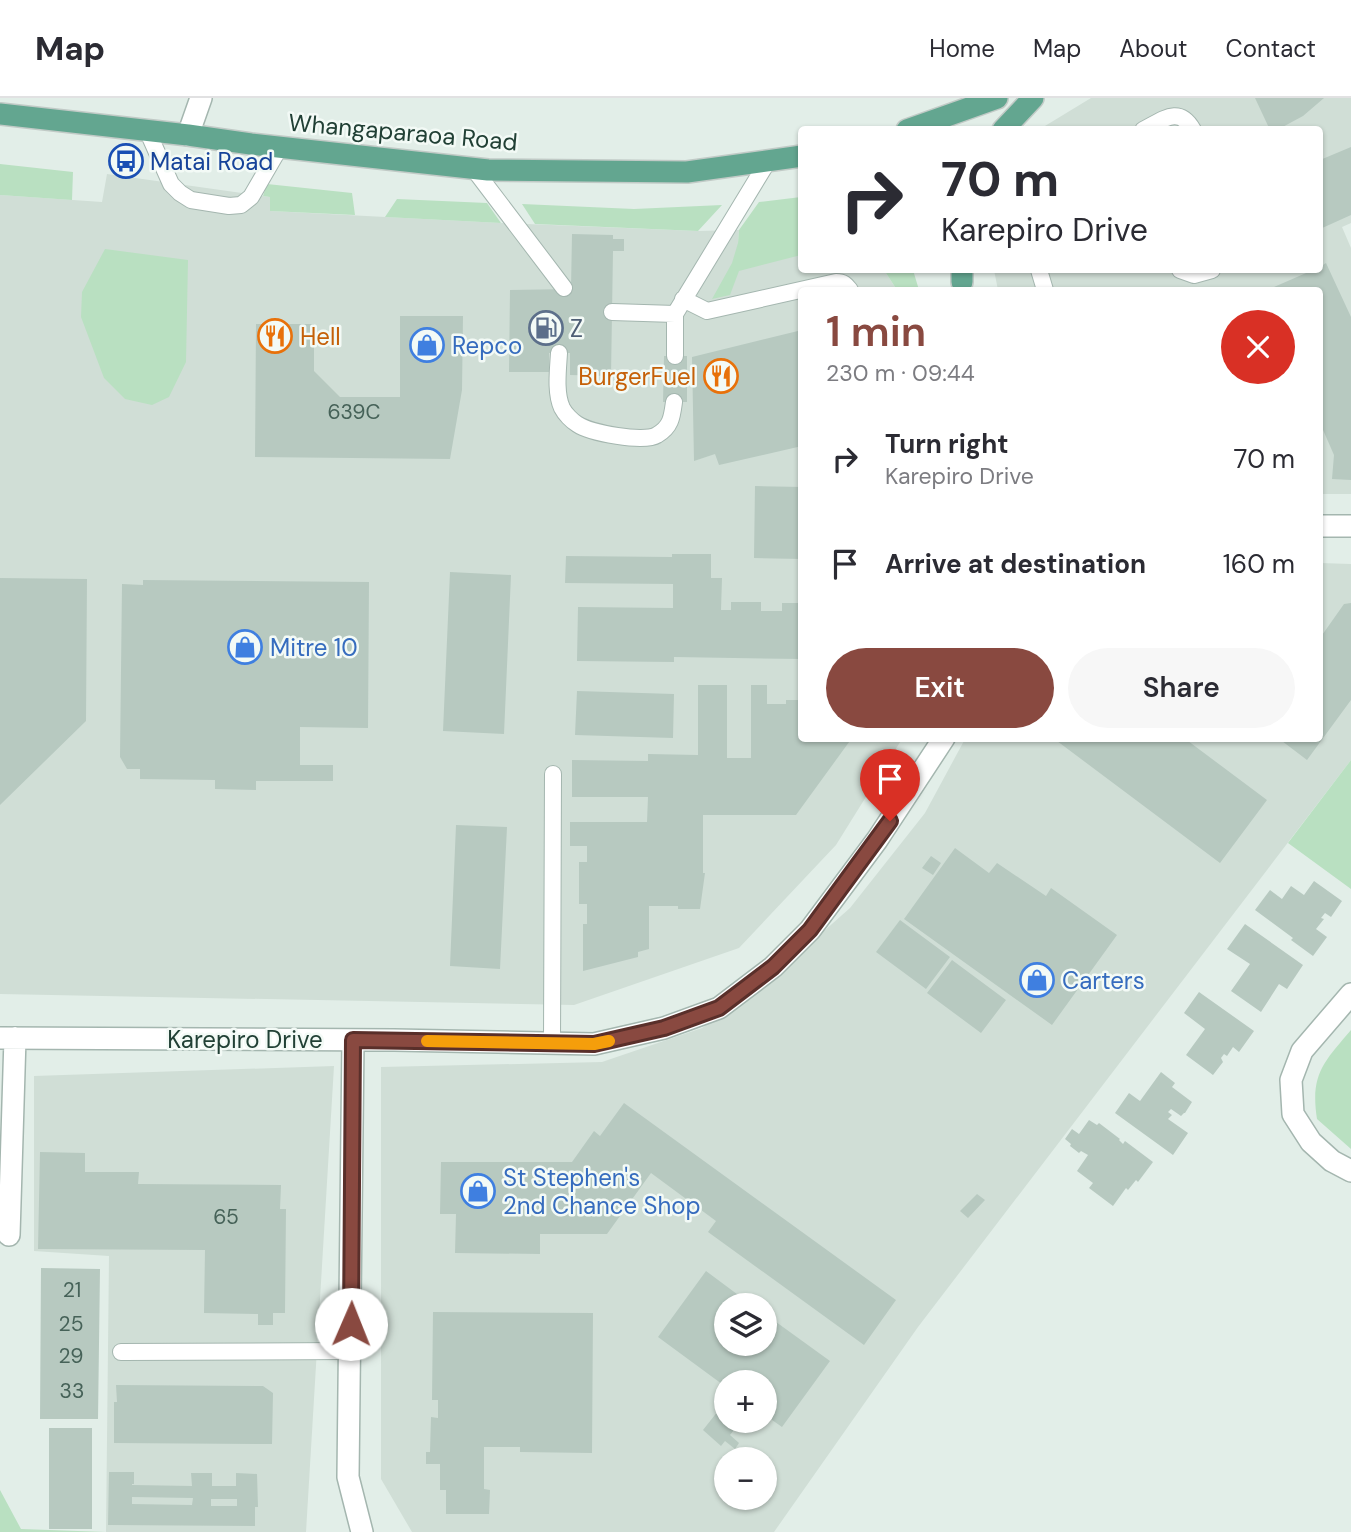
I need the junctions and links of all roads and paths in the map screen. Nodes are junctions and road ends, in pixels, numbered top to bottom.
1 (201, 98) edge
2 (997, 98) edge
3 (1033, 98) edge
4 (0, 114) edge
5 (920, 126) edge
6 (1007, 126) edge
7 (1153, 126) edge
8 (1190, 126) edge
9 (147, 131) junction
10 (188, 135) junction
11 (280, 147) junction
12 (798, 156) edge
13 (768, 161) junction
14 (473, 168) junction
15 (814, 287) edge
16 (848, 287) edge
17 (564, 288) dead end
18 (798, 291) edge
19 (679, 307) junction
20 (612, 312) dead end
21 (559, 353) dead end
22 (675, 356) dead end
23 (674, 402) dead end
24 (1323, 526) edge
25 (1351, 526) edge
26 (941, 742) edge
27 (553, 774) dead end
28 (1351, 994) edge
29 (8, 1038) edge
30 (353, 1040) junction
31 (552, 1043) junction
32 (1351, 1171) edge
33 (9, 1235) dead end
34 (350, 1351) junction
35 (121, 1352) dead end
36 (362, 1532) edge

1 - 10 street
2 - 5 main road
3 - 6 main road
4 - 9 main road, Whangaparaoa Road
7 - 8 lane
9 - 10 main road, Whangaparaoa Road
9 - 11 lane
10 - 11 main road, Whangaparaoa Road
11 - 14 main road, Whangaparaoa Road
12 - 13 main road, Whangaparaoa Road
13 - 14 main road, Whangaparaoa Road
13 - 19 lane
14 - 17 lane
15 - 16 lane
18 - 19 lane
19 - 20 lane
19 - 22 lane
21 - 23 lane
24 - 25 street
26 - 31 street, Karepiro Drive
27 - 31 lane
28 - 32 street
29 - 30 street, Karepiro Drive
29 - 33 street
30 - 31 street, Karepiro Drive
30 - 34 street
34 - 35 lane
34 - 36 street

